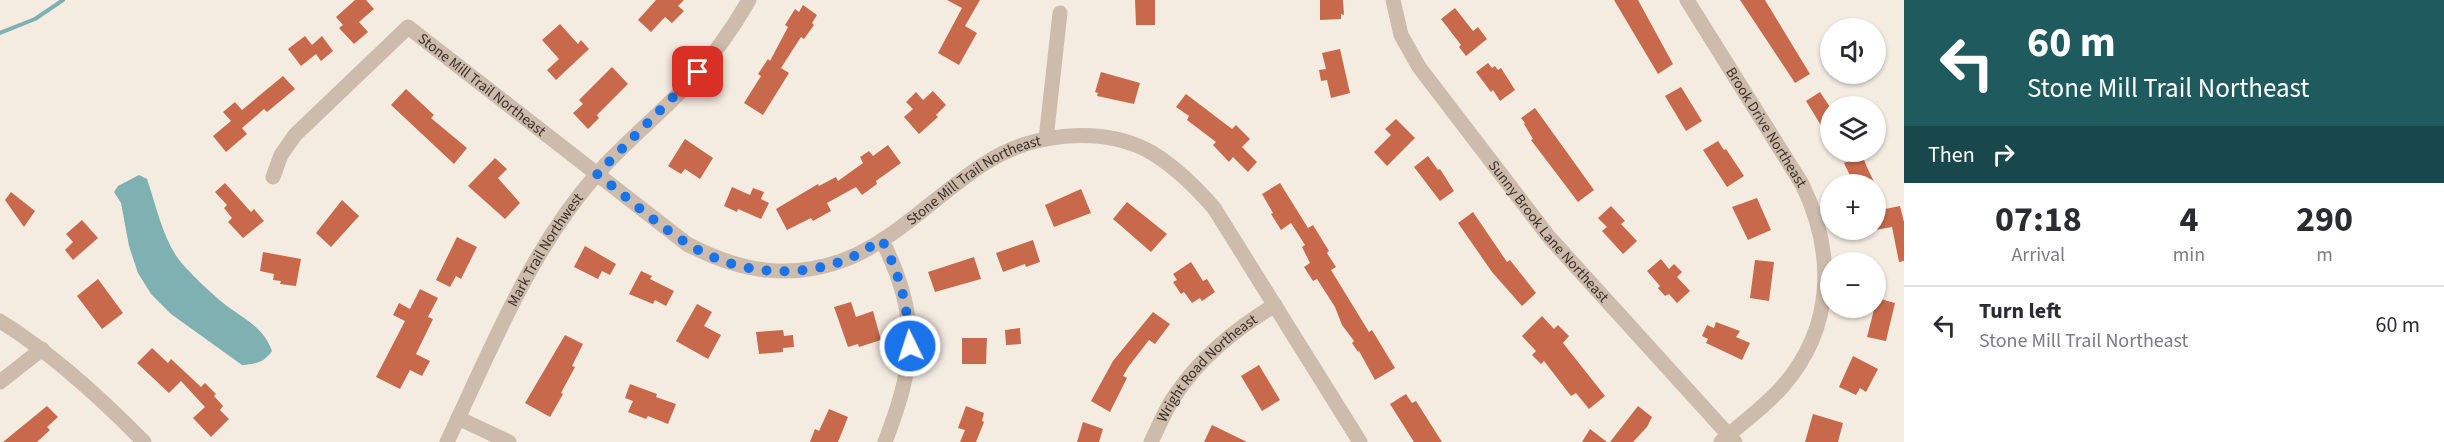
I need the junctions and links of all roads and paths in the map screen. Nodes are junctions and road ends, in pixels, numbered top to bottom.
1 (749, 0) edge
2 (1393, 0) edge
3 (1687, 0) edge
4 (1060, 13) dead end
5 (1046, 139) junction
6 (597, 174) junction
7 (273, 177) dead end
8 (882, 240) junction
9 (1275, 305) junction
10 (0, 321) edge
11 (42, 349) junction
12 (0, 382) edge
13 (458, 418) junction
14 (1728, 440) edge
15 (144, 442) edge
16 (447, 442) edge
17 (509, 442) edge
18 (885, 442) edge
19 (1151, 442) edge
20 (1360, 442) edge

1 - 6 street, Mark Trail Northwest
2 - 14 street, Sunny Brook Lane Northeast
3 - 14 street, Brook Drive Northeast
4 - 5 street
5 - 8 street, Stone Mill Trail Northeast
5 - 9 street, Stone Mill Trail Northeast
6 - 7 street, Stone Mill Trail Northeast
6 - 8 street, Stone Mill Trail Northeast
6 - 13 street, Mark Trail Northwest
8 - 18 street
9 - 19 street, Wright Road Northeast
9 - 20 street, Stone Mill Trail Northeast
10 - 11 street
11 - 12 street
11 - 15 street
13 - 16 street, Mark Trail Northwest
13 - 17 street

